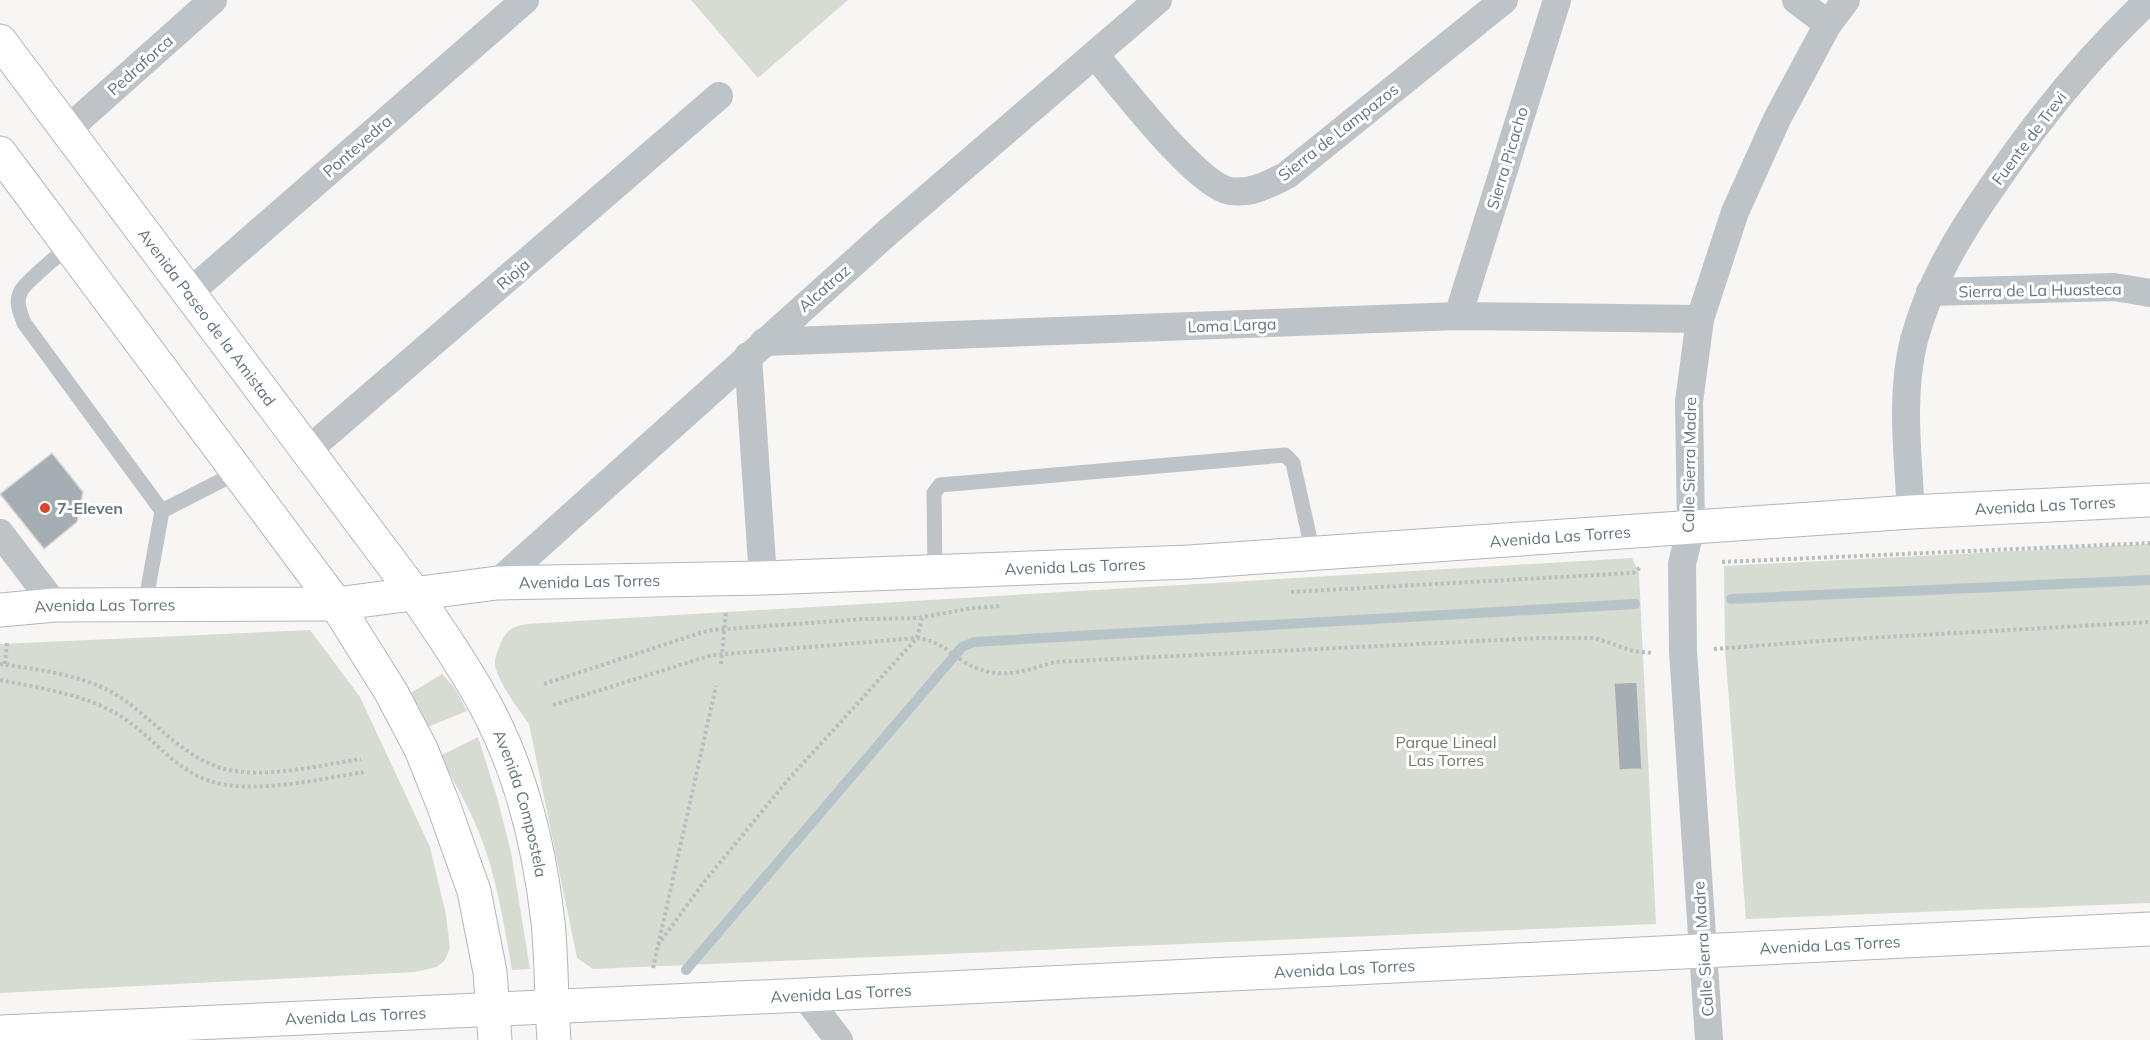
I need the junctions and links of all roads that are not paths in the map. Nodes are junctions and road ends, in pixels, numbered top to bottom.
1 (213, 0) edge
2 (525, 0) edge
3 (1158, 0) edge
4 (1504, 0) edge
5 (1557, 0) edge
6 (1796, 0) edge
7 (1846, 0) edge
8 (2149, 0) edge
9 (1828, 24) junction
10 (0, 41) edge
11 (1095, 55) junction
12 (719, 96) dead end
13 (67, 130) junction
14 (0, 153) edge
15 (69, 246) junction
16 (1930, 292) junction
17 (189, 293) junction
18 (2150, 293) edge
19 (1458, 316) junction
20 (1700, 319) junction
21 (756, 349) junction
22 (307, 451) junction
23 (238, 472) junction
24 (2150, 500) edge
25 (162, 512) junction
26 (1911, 512) junction
27 (1691, 527) junction
28 (0, 533) edge
29 (1313, 553) junction
30 (936, 572) junction
31 (763, 579) junction
32 (496, 584) junction
33 (414, 593) junction
34 (336, 604) junction
35 (145, 605) junction
36 (55, 606) junction
37 (0, 610) edge
38 (2150, 929) edge
39 (1702, 951) junction
40 (804, 995) junction
41 (552, 1007) junction
42 (494, 1025) edge
43 (0, 1032) edge
44 (554, 1040) edge
45 (839, 1040) edge
46 (1709, 1040) edge

1 - 13 street, Pedraforca
2 - 17 street, Pontevedra
3 - 11 street, Alcatraz
4 - 11 street, Sierra de Lampazos
5 - 19 street, Sierra Picacho
6 - 9 street
7 - 9 street, Calle Sierra Madre
8 - 16 street, Fuente de Trevi
9 - 20 street, Calle Sierra Madre
10 - 13 street, Avenida Paseo de la Amistad
11 - 21 street, Alcatraz
12 - 22 street, Rioja
13 - 17 street, Avenida Paseo de la Amistad
14 - 15 street
15 - 23 street
15 - 25 lane
16 - 18 street, Sierra de La Huasteca
16 - 26 street, Fuente de Trevi
17 - 22 street, Avenida Paseo de la Amistad
19 - 20 street, Loma Larga
19 - 21 street, Loma Larga
20 - 27 street, Calle Sierra Madre
21 - 31 street
21 - 32 street, Alcatraz
22 - 33 street, Avenida Paseo de la Amistad
23 - 25 lane
23 - 34 street
24 - 26 street, Avenida Las Torres
25 - 35 lane
26 - 27 street, Avenida Las Torres
27 - 29 street, Avenida Las Torres
27 - 39 street, Calle Sierra Madre
28 - 36 street
29 - 30 street, Avenida Las Torres
29 - 30 lane
30 - 31 street, Avenida Las Torres
31 - 32 street, Avenida Las Torres
32 - 33 street, Avenida Las Torres
33 - 34 street, Avenida Las Torres
33 - 41 street, Avenida Compostela
34 - 35 street, Avenida Las Torres
34 - 42 street
35 - 36 street, Avenida Las Torres
36 - 37 street, Avenida Las Torres
38 - 39 street, Avenida Las Torres
39 - 40 street, Avenida Las Torres
39 - 46 street, Calle Sierra Madre
40 - 41 street, Avenida Las Torres
40 - 45 street
41 - 42 street, Avenida Las Torres
41 - 44 street, Avenida Compostela
42 - 43 street, Avenida Las Torres

